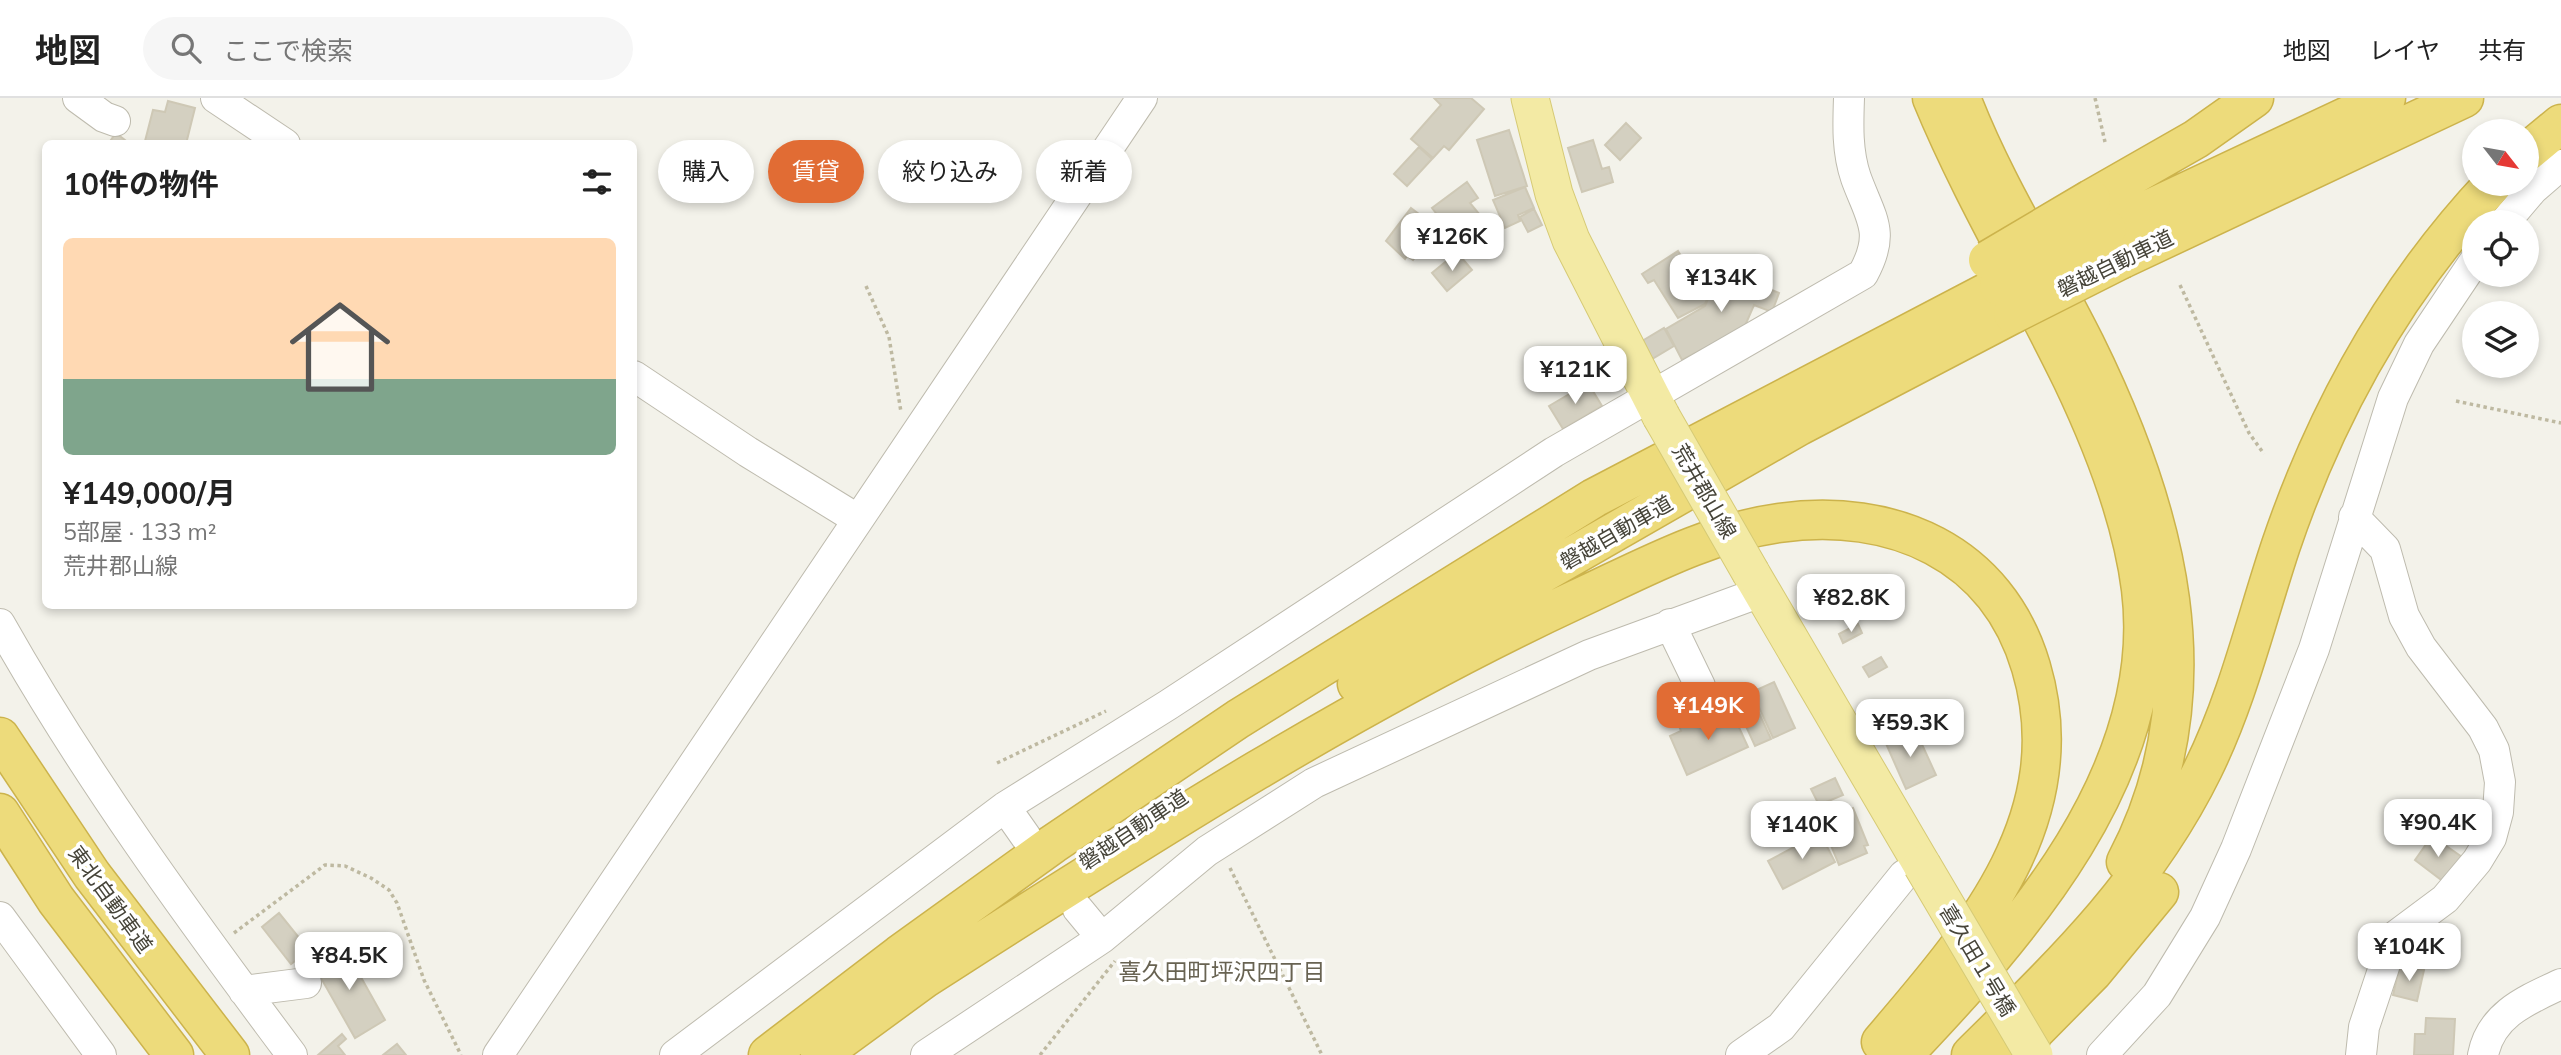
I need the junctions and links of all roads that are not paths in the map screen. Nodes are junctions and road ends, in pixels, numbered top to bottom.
1 (78, 98) edge
2 (216, 98) edge
3 (1142, 98) edge
4 (1530, 98) edge
5 (1849, 98) edge
6 (1931, 98) edge
7 (1961, 98) edge
8 (2254, 98) edge
9 (2386, 98) edge
10 (2464, 98) edge
11 (114, 121) dead end
12 (2561, 124) edge
13 (279, 140) edge
14 (2539, 142) edge
15 (2561, 165) edge
16 (2483, 196) edge
17 (2515, 210) edge
18 (2107, 229) junction
19 (2462, 280) edge
20 (2000, 286) junction
21 (637, 378) edge
22 (1656, 406) junction
23 (2333, 417) junction
24 (2354, 517) junction
25 (858, 519) junction
26 (1756, 582) junction
27 (0, 624) edge
28 (1670, 624) junction
29 (1700, 686) dead end
30 (0, 737) edge
31 (1005, 807) junction
32 (0, 813) edge
33 (1026, 837) dead end
34 (1922, 865) junction
35 (1078, 909) dead end
36 (0, 917) edge
37 (1102, 938) junction
38 (2071, 955) junction
39 (919, 982) junction
40 (306, 983) dead end
41 (2561, 984) edge
42 (244, 991) junction
43 (1884, 1051) edge
44 (102, 1055) edge
45 (174, 1055) edge
46 (230, 1055) edge
47 (292, 1055) edge
48 (498, 1055) edge
49 (675, 1055) edge
50 (768, 1055) edge
51 (820, 1055) edge
52 (926, 1055) edge
53 (1741, 1055) edge
54 (1971, 1055) edge
55 (2011, 1055) edge
56 (2034, 1055) edge
57 (2102, 1055) edge
58 (2361, 1055) edge
59 (2483, 1055) edge

1 - 11 street
2 - 13 street
3 - 25 street
4 - 22 main road, 荒井郡山線
5 - 22 street
6 - 43 highway
7 - 38 highway
8 - 18 highway
9 - 18 highway, 磐越自動車道
10 - 18 highway, 磐越自動車道
12 - 14 highway
15 - 17 street
16 - 23 highway
18 - 20 highway, bridge
18 - 20 highway, 磐越自動車道, bridge
19 - 24 street
20 - 39 highway, 磐越自動車道
20 - 50 highway, 磐越自動車道
21 - 25 street
22 - 26 main road, 荒井郡山線, bridge
22 - 31 street
23 - 38 highway
23 - 55 highway
24 - 57 street
24 - 58 street
25 - 48 street
26 - 28 street
26 - 34 main road, 荒井郡山線
27 - 42 street
28 - 29 street
28 - 37 street
30 - 46 highway, 東北自動車道
31 - 33 street
31 - 49 street
32 - 45 highway, 東北自動車道
34 - 53 street
34 - 56 main road, 喜久田１号橋, bridge
35 - 37 street
36 - 44 street
37 - 52 street
38 - 54 highway
39 - 43 highway
39 - 51 highway, 磐越自動車道
40 - 42 street
41 - 59 street
42 - 47 street

